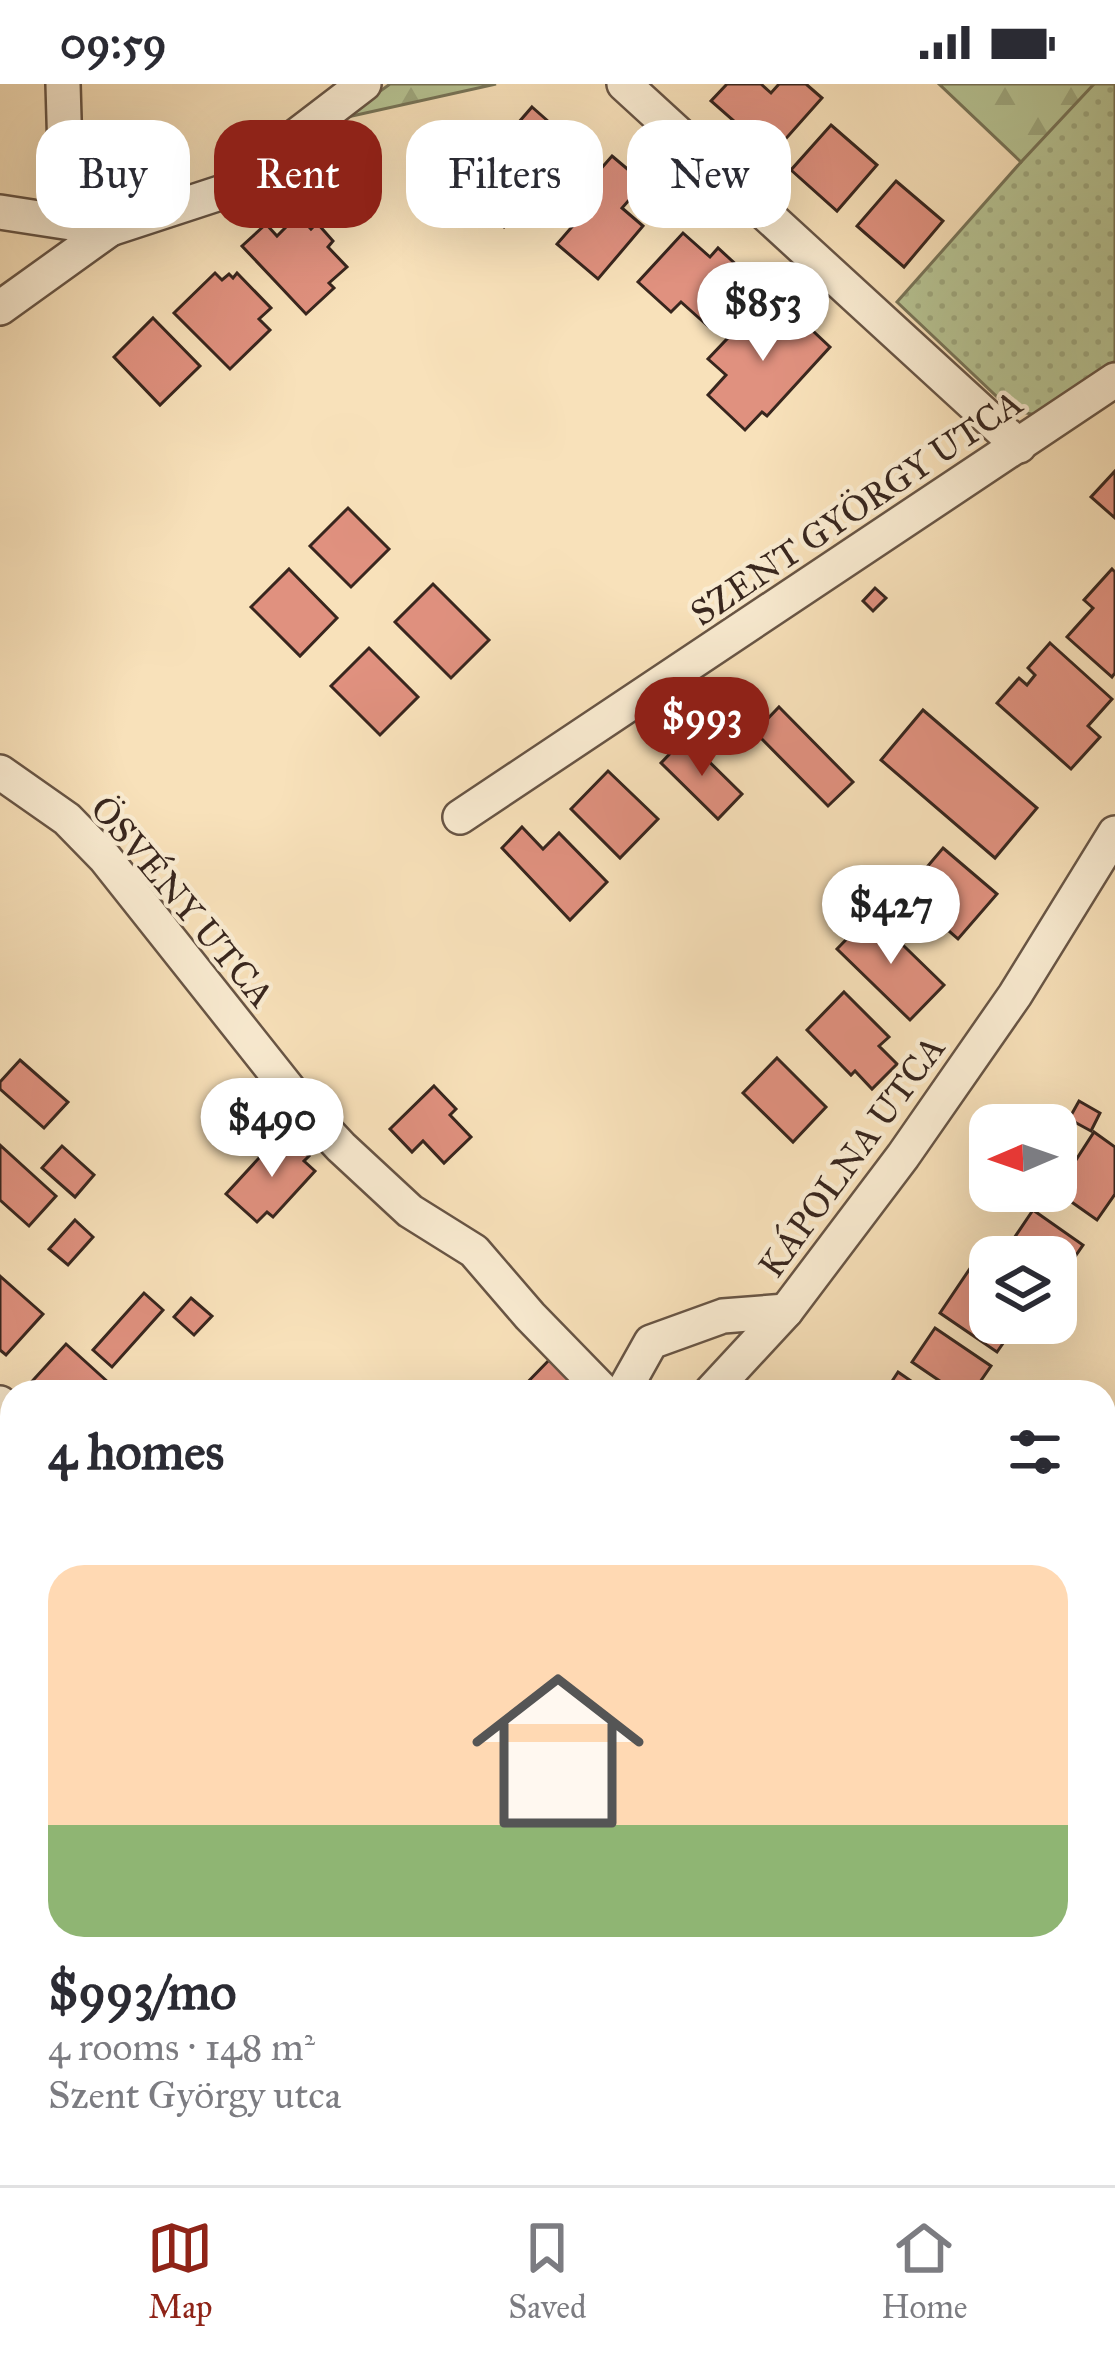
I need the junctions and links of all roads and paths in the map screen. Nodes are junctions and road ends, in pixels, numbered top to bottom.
1 (63, 84) edge
2 (364, 84) edge
3 (624, 84) edge
4 (64, 120) edge
5 (0, 212) edge
6 (36, 217) edge
7 (100, 228) edge
8 (110, 230) junction
9 (0, 308) edge
10 (1115, 380) edge
11 (1019, 446) junction
12 (0, 772) edge
13 (460, 817) dead end
14 (1115, 833) edge
15 (786, 1311) junction
16 (592, 1380) edge
17 (630, 1380) edge
18 (722, 1380) edge

1 - 4 street
2 - 8 street
3 - 11 street
5 - 6 street
7 - 8 street
8 - 9 street
10 - 11 street, SZENT GYÖRGY UTCA
11 - 13 street, SZENT GYÖRGY UTCA
12 - 16 street, ÖSVÉNY UTCA
14 - 15 street, KÁPOLNA UTCA
15 - 17 street
15 - 18 street, KÁPOLNA UTCA

